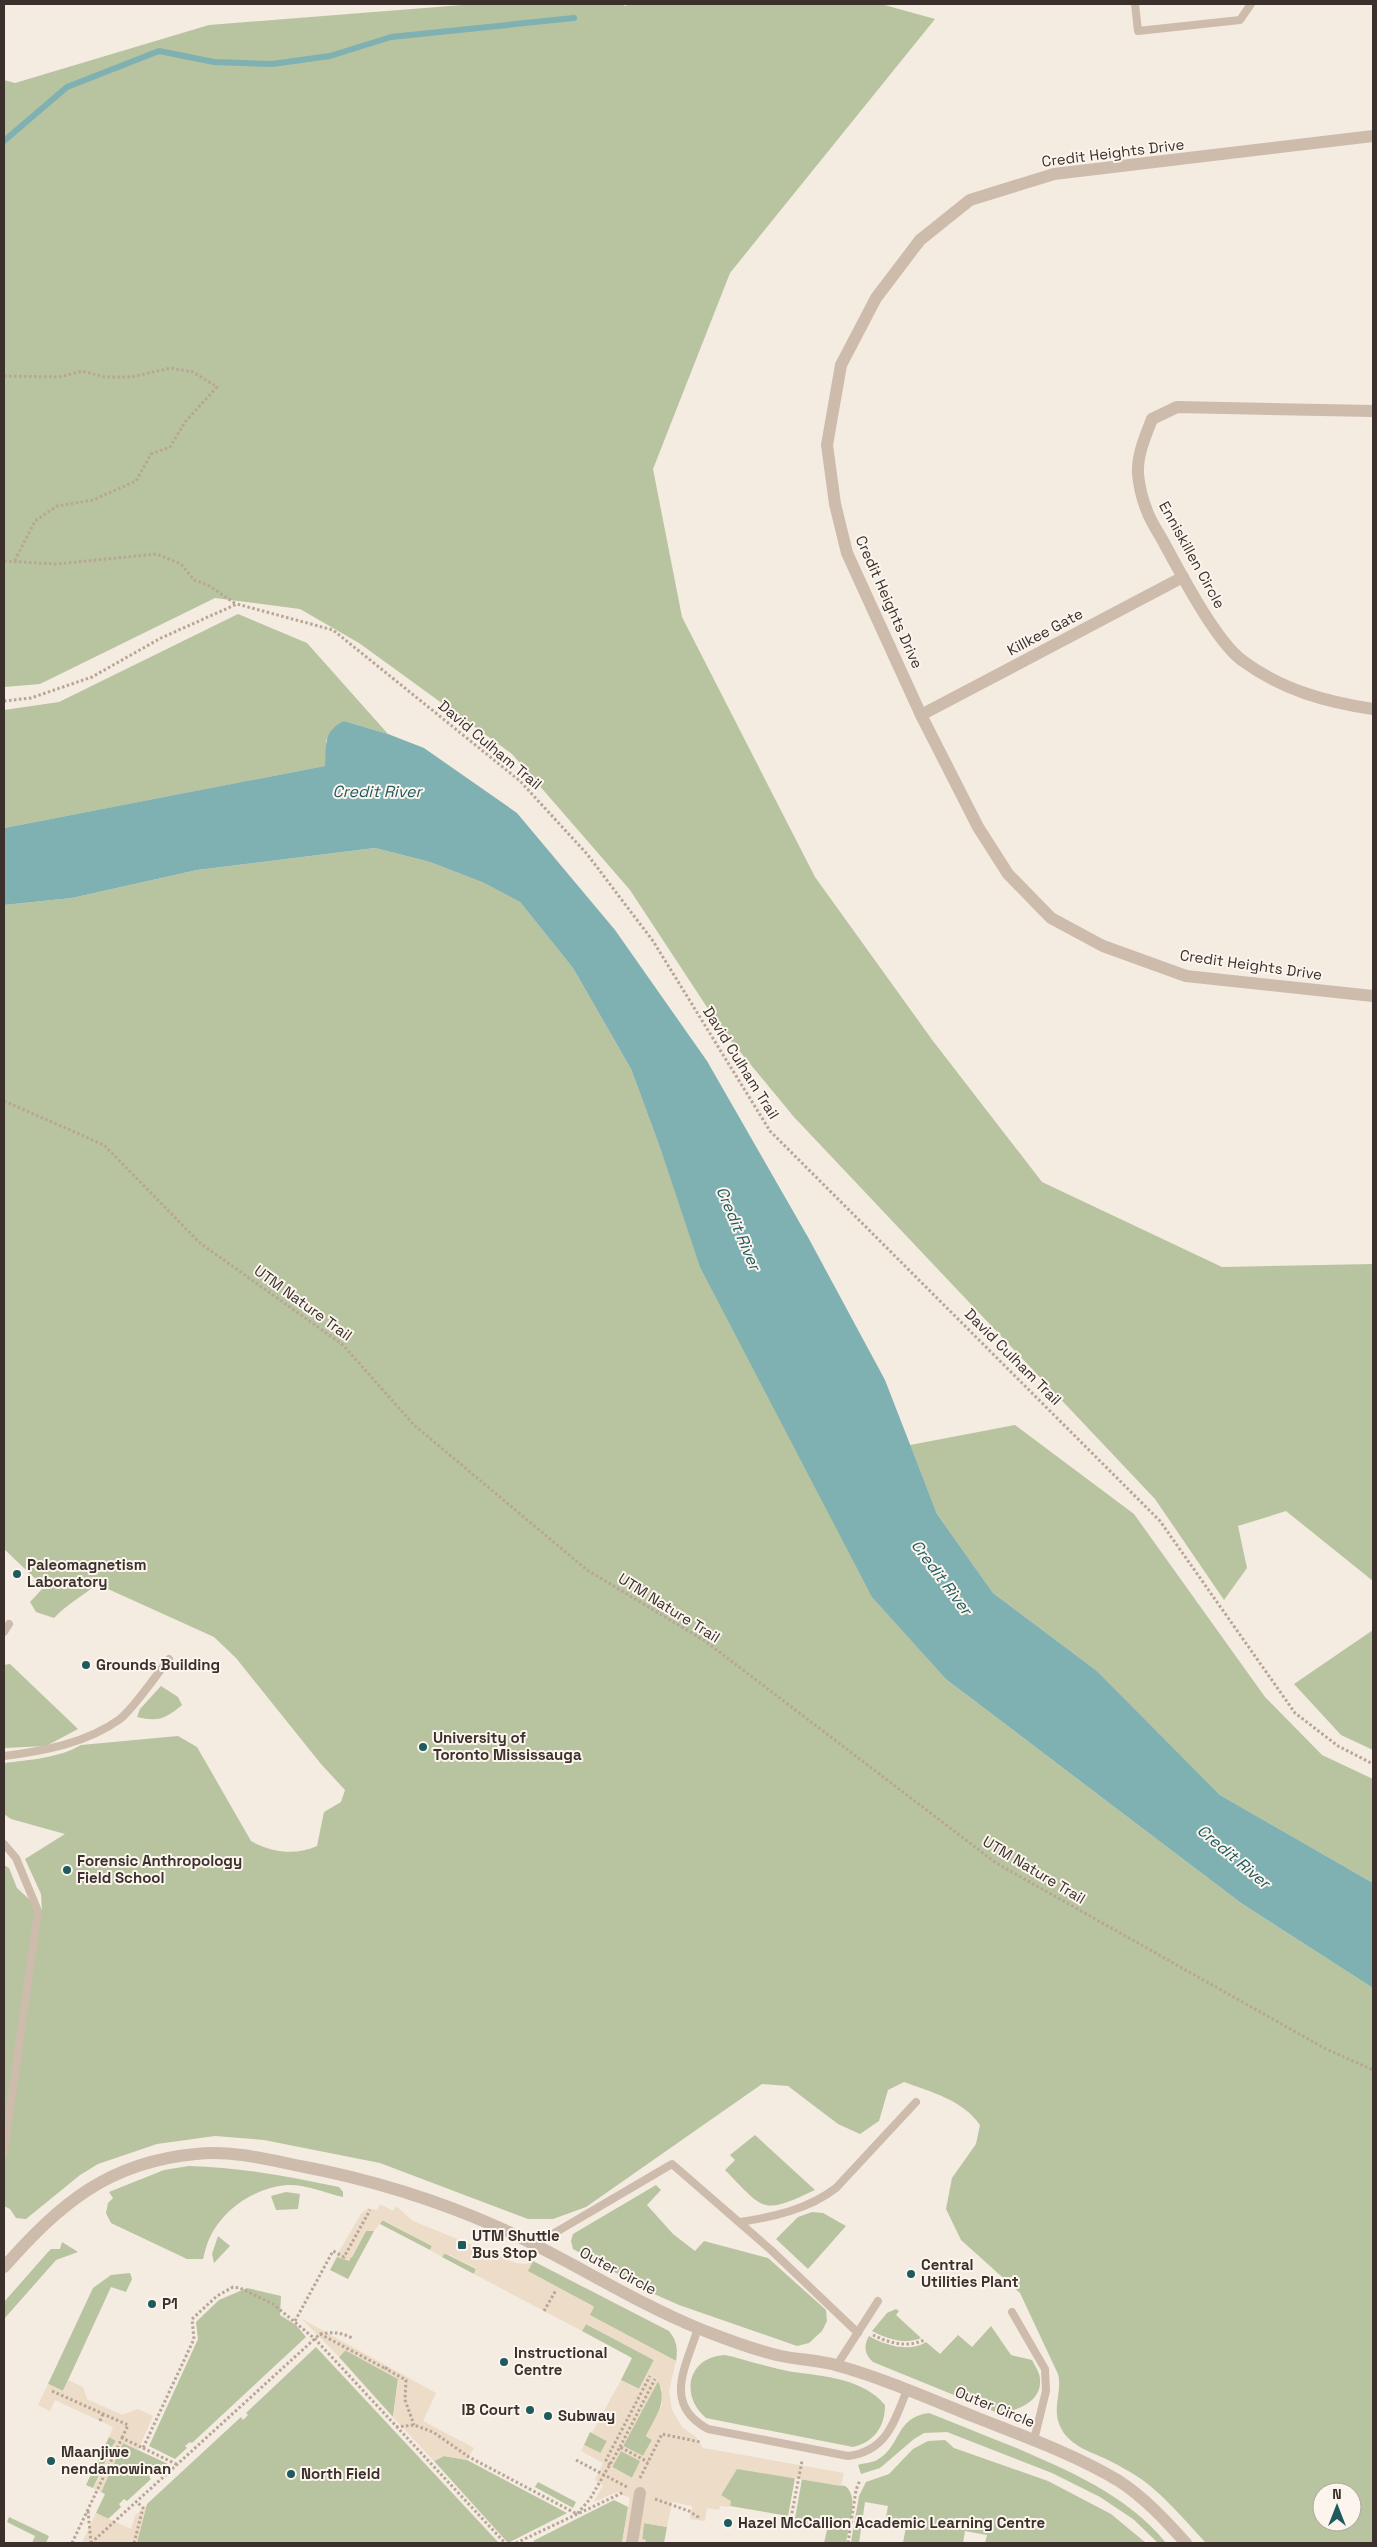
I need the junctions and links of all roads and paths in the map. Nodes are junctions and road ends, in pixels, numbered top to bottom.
1 (1135, 4) edge
2 (1251, 4) edge
3 (1373, 136) edge
4 (4, 376) edge
5 (1373, 411) edge
6 (4, 561) edge
7 (14, 562) junction
8 (1183, 577) junction
9 (237, 604) junction
10 (4, 701) edge
11 (1373, 709) edge
12 (921, 715) junction
13 (1373, 996) edge
14 (4, 1101) edge
15 (9, 1624) dead end
16 (4, 1632) edge
17 (169, 1659) dead end
18 (4, 1756) edge
19 (1373, 1764) edge
20 (5, 1847) edge
21 (1373, 2070) edge
22 (916, 2102) dead end
23 (4, 2152) edge
24 (370, 2210) dead end
25 (740, 2222) junction
26 (534, 2244) junction
27 (4, 2267) edge
28 (556, 2290) dead end
29 (878, 2302) dead end
30 (544, 2311) dead end
31 (1012, 2312) dead end
32 (295, 2321) junction
33 (698, 2328) junction
34 (860, 2330) junction
35 (320, 2334) junction
36 (315, 2338) junction
37 (352, 2338) dead end
38 (924, 2340) dead end
39 (837, 2365) junction
40 (650, 2376) dead end
41 (656, 2379) dead end
42 (907, 2390) junction
43 (52, 2391) dead end
44 (103, 2414) junction
45 (100, 2421) dead end
46 (414, 2425) junction
47 (395, 2427) junction
48 (122, 2438) junction
49 (1034, 2440) junction
50 (700, 2442) dead end
51 (620, 2447) junction
52 (143, 2448) junction
53 (576, 2460) dead end
54 (802, 2460) dead end
55 (178, 2465) junction
56 (610, 2465) junction
57 (604, 2475) junction
58 (860, 2480) dead end
59 (640, 2493) joint
60 (137, 2502) junction
61 (88, 2509) junction
62 (577, 2514) junction
63 (698, 2520) dead end
64 (790, 2523) dead end
65 (72, 2543) edge
66 (134, 2543) edge
67 (505, 2543) edge
68 (516, 2543) edge
69 (632, 2543) edge
70 (848, 2543) edge
71 (1186, 2543) edge

1 - 2 lane
3 - 12 street, Credit Heights Drive
4 - 7 path
5 - 8 street, Enniskillen Circle
6 - 7 path, David Culham Trail
7 - 9 path, David Culham Trail
8 - 11 street, Enniskillen Circle
8 - 12 street, Killkee Gate
9 - 10 path
9 - 19 path, David Culham Trail
12 - 13 street, Credit Heights Drive
14 - 21 path, UTM Nature Trail
15 - 16 lane
17 - 18 lane
20 - 23 lane
22 - 25 lane
24 - 32 path
25 - 26 lane
25 - 34 lane
26 - 27 street, Outer Circle
26 - 33 street, Outer Circle
28 - 30 path
29 - 34 lane
31 - 49 lane
32 - 36 path
32 - 52 path
33 - 39 street, Outer Circle
33 - 42 lane
34 - 38 path
34 - 39 lane
35 - 36 path
35 - 37 path
35 - 46 path
36 - 47 path
36 - 55 path
39 - 42 street, Outer Circle
40 - 56 path
41 - 51 path
42 - 49 street, Outer Circle
43 - 44 path
44 - 45 path
44 - 48 path
46 - 47 path
46 - 62 path
47 - 67 path
48 - 52 path
48 - 61 path
49 - 71 street, Outer Circle
50 - 51 path
51 - 56 path
52 - 55 path
53 - 57 path
54 - 64 path
55 - 60 path
56 - 57 path
57 - 62 path
57 - 62 path
58 - 70 path
59 - 63 path
59 - 69 street
60 - 61 path
60 - 66 path
61 - 65 path
62 - 68 path

